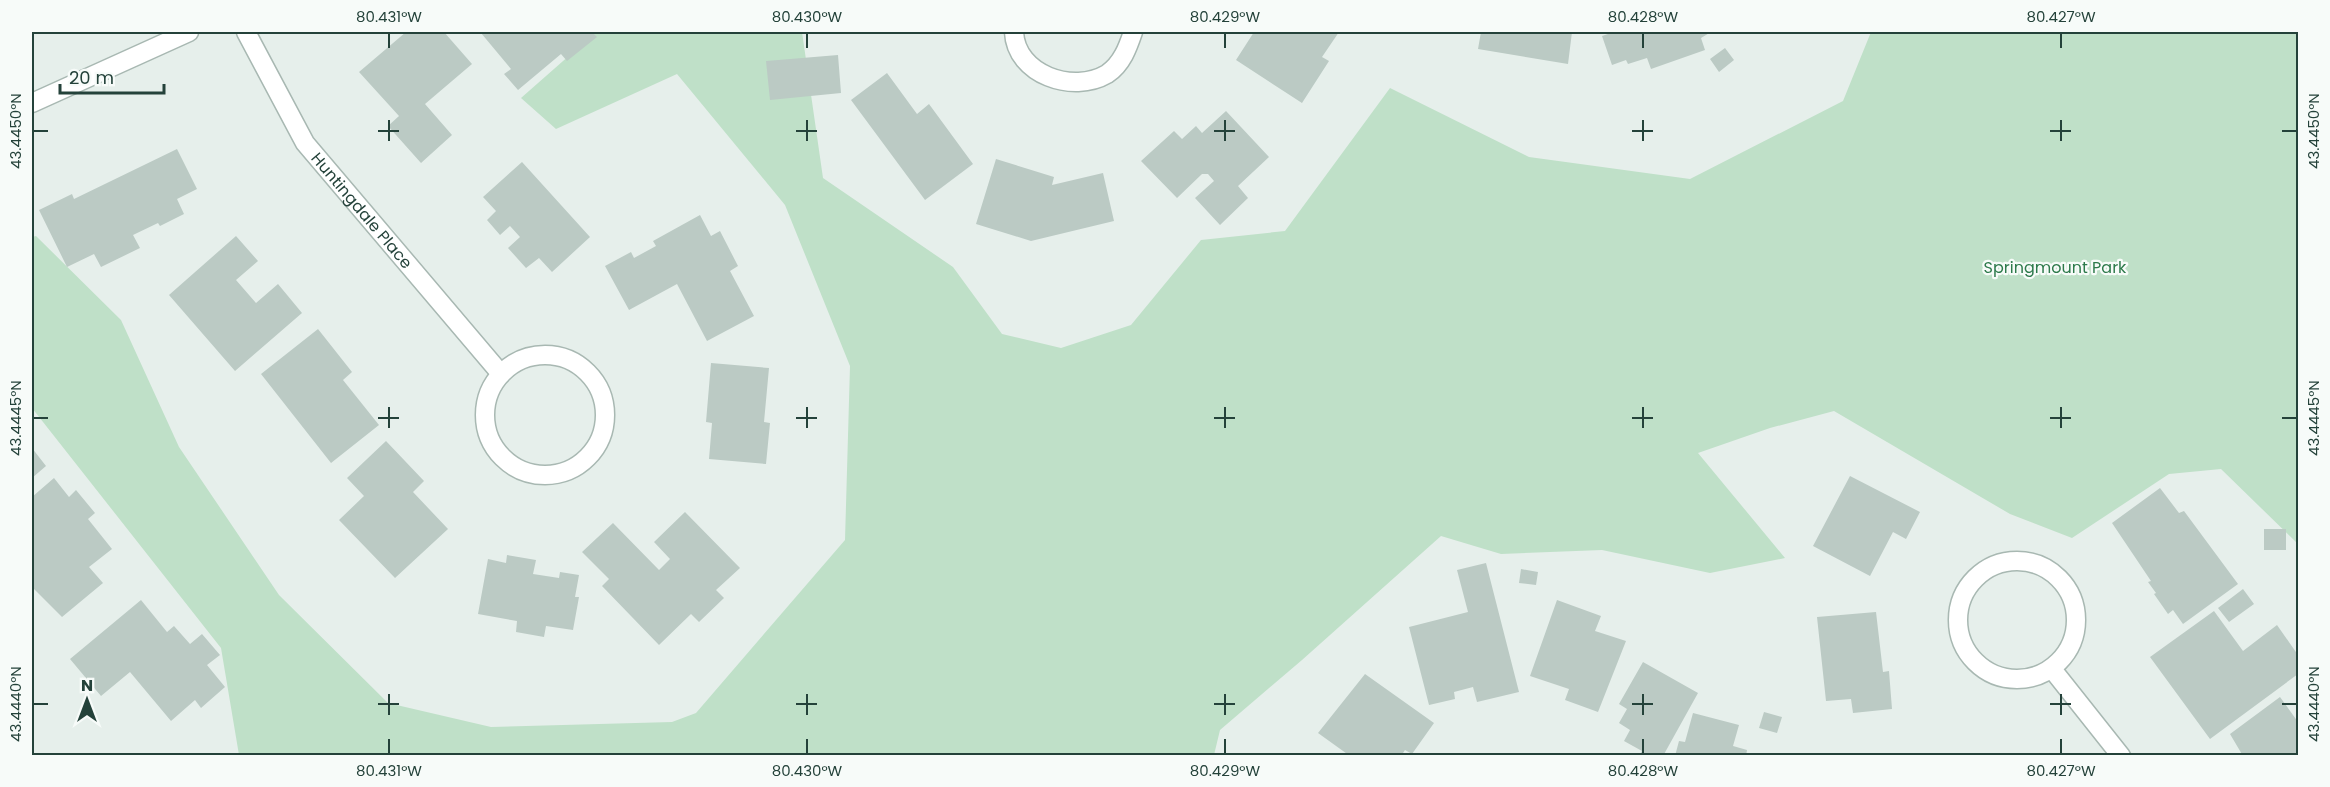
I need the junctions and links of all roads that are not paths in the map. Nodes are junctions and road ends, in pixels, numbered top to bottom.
1 (189, 32) edge
2 (246, 32) edge
3 (1014, 32) edge
4 (1134, 32) edge
5 (32, 103) edge
6 (501, 374) junction
7 (2052, 669) junction
8 (2121, 756) edge

1 - 5 street
2 - 6 street, Huntingdale Place
3 - 4 street
6 - 6 street
7 - 7 street
7 - 8 street

